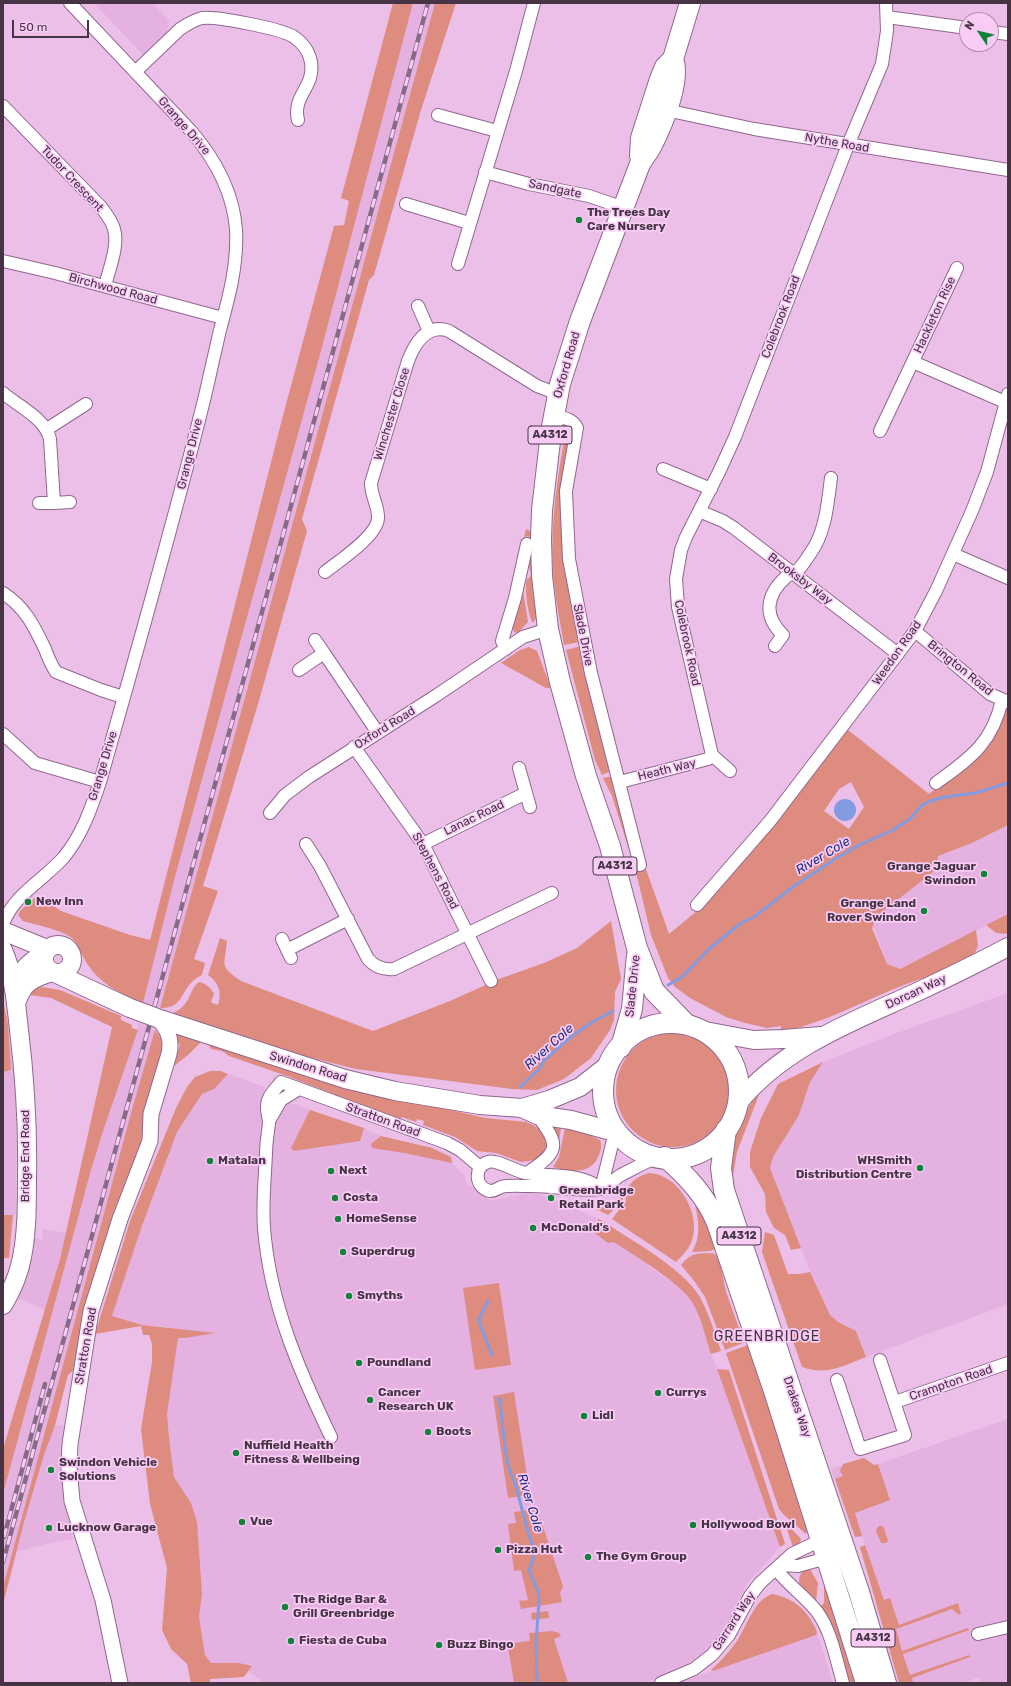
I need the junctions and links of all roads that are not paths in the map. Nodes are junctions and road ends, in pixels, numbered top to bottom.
1 (70, 3) edge
2 (534, 3) edge
3 (690, 3) edge
4 (886, 3) edge
5 (887, 17) junction
6 (959, 27) edge
7 (135, 72) junction
8 (3, 106) edge
9 (659, 108) junction
10 (438, 115) dead end
11 (298, 120) dead end
12 (497, 131) junction
13 (848, 144) junction
14 (1008, 170) edge
15 (485, 172) junction
16 (406, 204) dead end
17 (624, 208) junction
18 (469, 223) junction
19 (3, 261) edge
20 (458, 264) dead end
21 (957, 268) dead end
22 (105, 286) junction
23 (418, 306) dead end
24 (223, 318) junction
25 (429, 331) junction
26 (913, 362) junction
27 (3, 393) edge
28 (558, 394) junction
29 (1007, 398) edge
30 (86, 404) dead end
31 (554, 416) junction
32 (47, 429) junction
33 (880, 432) dead end
34 (664, 469) dead end
35 (831, 478) dead end
36 (711, 489) junction
37 (70, 502) dead end
38 (39, 503) dead end
39 (54, 503) junction
40 (699, 510) junction
41 (527, 544) dead end
42 (953, 554) junction
43 (325, 572) dead end
44 (792, 573) junction
45 (542, 576) joint
46 (1008, 578) edge
47 (3, 593) edge
48 (548, 629) junction
49 (915, 631) junction
50 (315, 640) dead end
51 (775, 646) dead end
52 (506, 649) junction
53 (324, 653) junction
54 (898, 654) junction
55 (299, 670) dead end
56 (123, 697) junction
57 (1005, 701) edge
58 (378, 733) junction
59 (3, 734) edge
60 (354, 747) junction
61 (712, 755) junction
62 (520, 768) dead end
63 (730, 771) dead end
64 (100, 782) junction
65 (620, 782) junction
66 (936, 782) dead end
67 (526, 793) junction
68 (530, 807) dead end
69 (270, 813) dead end
70 (306, 844) dead end
71 (423, 844) junction
72 (640, 865) dead end
73 (552, 893) dead end
74 (697, 905) dead end
75 (348, 919) junction
76 (3, 924) edge
77 (3, 931) edge
78 (467, 933) junction
79 (637, 948) junction
80 (1008, 948) edge
81 (287, 949) dead end
82 (3, 950) edge
83 (46, 952) junction
84 (71, 955) junction
85 (54, 973) junction
86 (491, 981) dead end
87 (102, 995) junction
88 (15, 996) junction
89 (157, 1018) junction
90 (686, 1024) junction
91 (705, 1031) junction
92 (824, 1035) junction
93 (621, 1047) junction
94 (607, 1066) junction
95 (299, 1089) junction
96 (738, 1103) junction
97 (530, 1111) junction
98 (269, 1121) junction
99 (726, 1130) junction
100 (615, 1132) junction
101 (662, 1157) junction
102 (502, 1166) junction
103 (480, 1167) junction
104 (527, 1173) junction
105 (502, 1187) junction
106 (600, 1189) junction
107 (3, 1305) edge
108 (880, 1360) dead end
109 (1008, 1364) edge
110 (837, 1380) dead end
111 (895, 1402) junction
112 (331, 1437) dead end
113 (833, 1546) junction
114 (779, 1567) junction
115 (1008, 1626) edge
116 (978, 1634) dead end
117 (120, 1683) edge
118 (661, 1683) edge
119 (843, 1683) edge
120 (866, 1683) edge
121 (886, 1683) edge

1 - 7 street, Grange Drive
2 - 12 street
3 - 9 main road, Oxford Road / A4312
4 - 5 street, Colebrook Road
5 - 6 street
5 - 13 street, Colebrook Road
7 - 11 street
7 - 24 street, Grange Drive
8 - 22 street, Tudor Crescent
9 - 13 street, Nythe Road
9 - 17 main road, Oxford Road / A4312
10 - 12 street
12 - 15 street
13 - 14 street, Nythe Road
13 - 36 street, Colebrook Road
15 - 17 street, Sandgate
15 - 18 street
16 - 18 street
17 - 28 main road, Oxford Road / A4312
18 - 20 street
19 - 22 street, Birchwood Road
21 - 26 street, Hackleton Rise
22 - 24 street, Birchwood Road
23 - 25 street
24 - 56 street, Grange Drive
25 - 28 street
25 - 43 street, Winchester Close
26 - 29 street, Hackleton Rise
26 - 33 street, Hackleton Rise
27 - 32 street
28 - 31 main road, Oxford Road / A4312
29 - 42 street, Weedon Road
30 - 32 street
31 - 45 main road, Oxford Road / A4312
31 - 65 street, Slade Drive
32 - 39 street
34 - 36 street
35 - 44 street
36 - 40 street, Colebrook Road
37 - 39 street
38 - 39 street
40 - 44 street, Brooksby Way
40 - 61 street, Colebrook Road
41 - 52 street
42 - 46 street
42 - 49 street, Weedon Road
44 - 51 street
44 - 54 street, Brooksby Way
45 - 48 main road, Slade Drive / A4312
47 - 56 street
48 - 52 street, Oxford Road
48 - 79 main road, Slade Drive / A4312
49 - 54 street, Weedon Road
49 - 57 street, Brington Road
50 - 53 street
52 - 58 street, Oxford Road
53 - 55 street
53 - 58 street
54 - 74 street, Weedon Road
56 - 64 street, Grange Drive
57 - 66 street
58 - 60 street, Oxford Road
59 - 64 street
60 - 69 street, Oxford Road
60 - 71 street, Stephens Road
61 - 63 street
61 - 65 street, Heath Way
62 - 67 street
64 - 76 street, Grange Drive
65 - 72 street, Slade Drive
67 - 68 street
67 - 71 street, Lanac Road
70 - 75 street
71 - 78 street, Stephens Road
73 - 78 street
75 - 78 street
75 - 81 street
77 - 83 main road
78 - 86 street, Stephens Road
79 - 90 main road, Slade Drive / A4312
79 - 93 main road, Slade Drive / A4312
80 - 92 main road, Dorcan Way
82 - 88 main road, Bridge End Road
83 - 84 main road
83 - 85 main road
83 - 88 main road
84 - 85 main road
84 - 87 main road, Swindon Road
85 - 87 main road, Swindon Road
85 - 88 main road
87 - 89 main road, Swindon Road, bridge
88 - 107 main road, Bridge End Road
89 - 97 main road, Swindon Road
89 - 117 street, Stratton Road
90 - 91 main road, A4312
90 - 93 main road, A4312
91 - 92 main road, Dorcan Way
91 - 96 main road, A4312
92 - 96 main road, Dorcan Way
93 - 94 main road, A4312
94 - 97 main road, Swindon Road
94 - 100 main road, A4312
95 - 98 street
95 - 98 street, Stratton Road
95 - 103 street, Stratton Road
96 - 99 main road, A4312
97 - 100 main road, Swindon Road
97 - 104 street
98 - 112 street
99 - 101 main road, A4312
99 - 113 main road, Drakes Way / A4312
100 - 101 main road, A4312
100 - 106 street
101 - 106 street
101 - 113 main road, Drakes Way / A4312
102 - 103 street
102 - 104 street
102 - 105 street
103 - 105 street
104 - 106 street
105 - 106 street
108 - 111 street, Crampton Road
109 - 111 street, Crampton Road
110 - 111 street, Crampton Road
113 - 114 street
113 - 114 street, Garrard Way
113 - 120 main road, Drakes Way / A4312
113 - 121 main road, Drakes Way / A4312
114 - 118 street, Garrard Way
114 - 119 street
115 - 116 street

